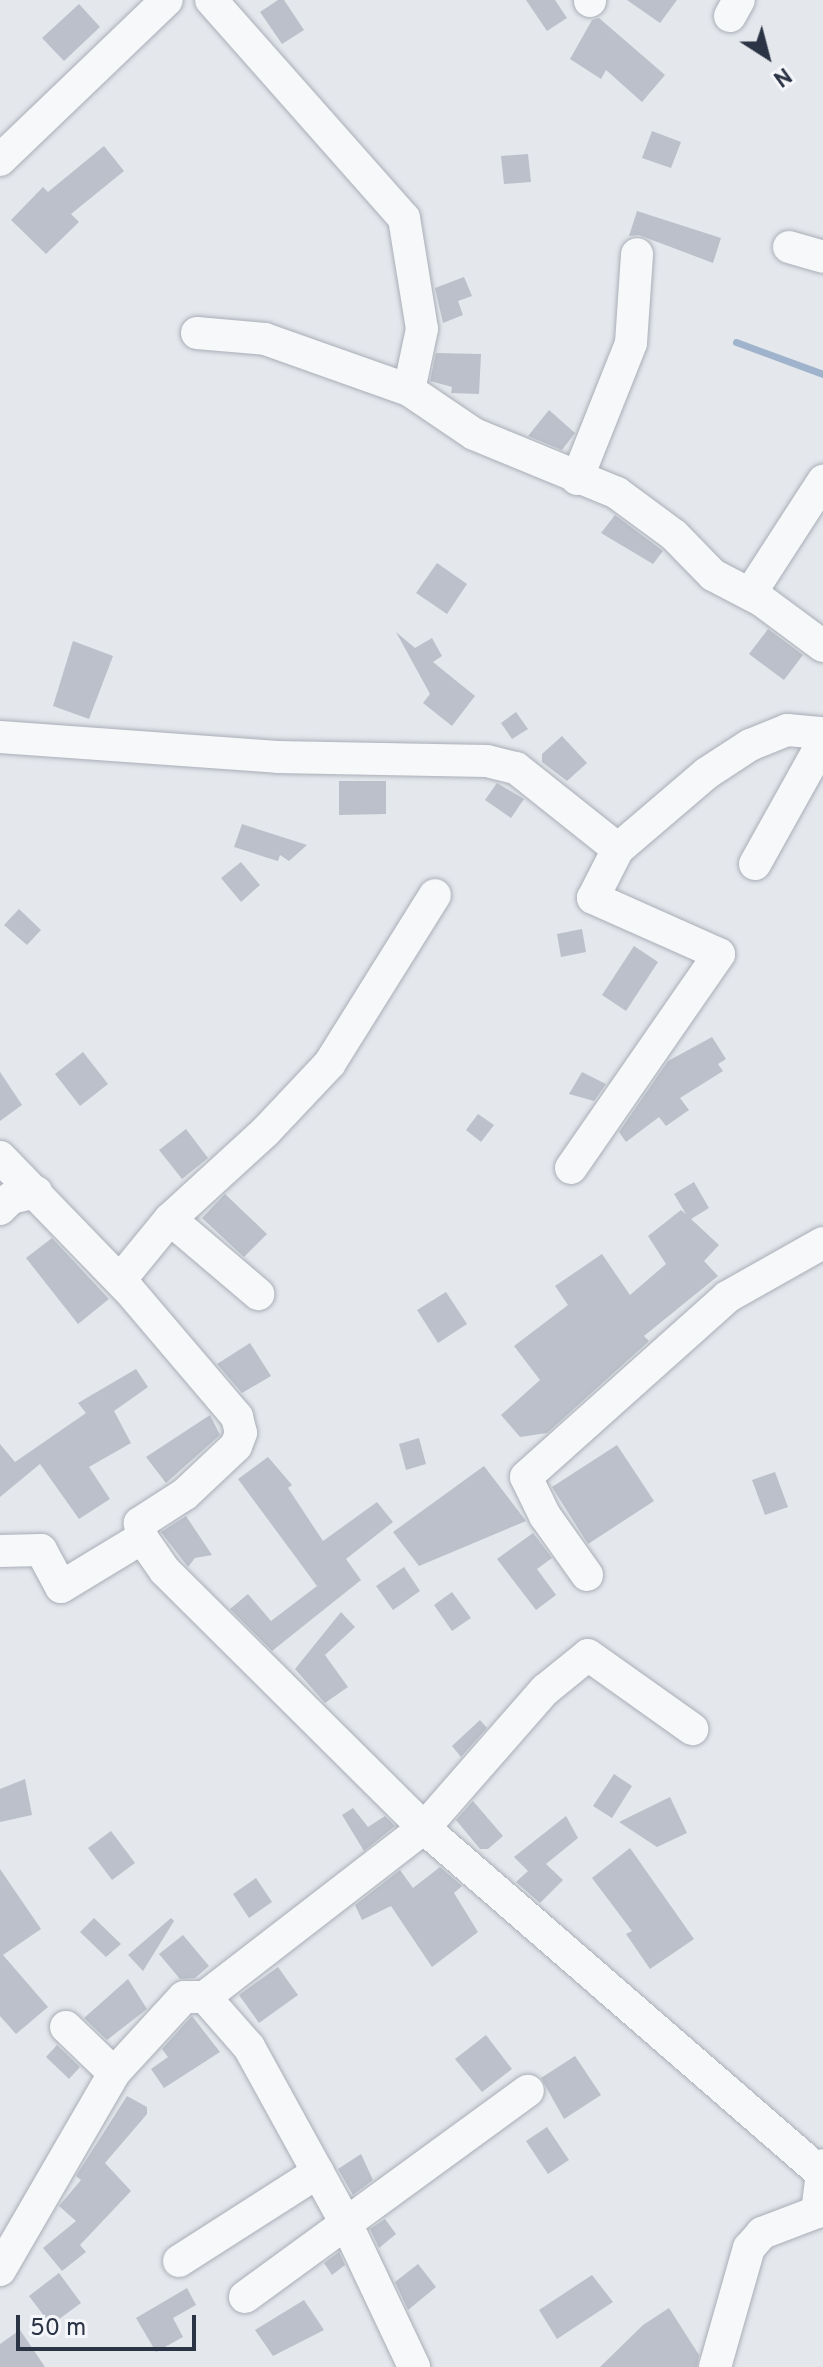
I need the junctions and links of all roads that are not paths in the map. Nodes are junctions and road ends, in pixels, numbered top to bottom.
1 (167, 0) edge
2 (211, 0) edge
3 (0, 160) edge
4 (789, 247) dead end
5 (637, 254) dead end
6 (823, 257) edge
7 (197, 333) dead end
8 (409, 390) junction
9 (577, 479) junction
10 (823, 481) edge
11 (750, 594) junction
12 (823, 646) edge
13 (823, 733) edge
14 (0, 737) edge
15 (823, 742) edge
16 (618, 849) junction
17 (755, 864) dead end
18 (435, 895) dead end
19 (0, 1157) edge
20 (571, 1168) dead end
21 (36, 1192) junction
22 (0, 1209) edge
23 (170, 1219) junction
24 (823, 1243) edge
25 (120, 1280) junction
26 (258, 1294) dead end
27 (142, 1538) junction
28 (0, 1551) edge
29 (587, 1575) dead end
30 (692, 1729) dead end
31 (424, 1828) junction
32 (205, 1997) junction
33 (66, 2027) dead end
34 (114, 2073) junction
35 (528, 2091) dead end
36 (822, 2169) edge
37 (318, 2172) junction
38 (820, 2218) edge
39 (347, 2225) junction
40 (179, 2261) dead end
41 (0, 2269) edge
42 (245, 2297) dead end
43 (414, 2367) edge
44 (715, 2367) edge

1 - 3 street
2 - 8 street
4 - 6 street
5 - 9 street
7 - 8 street
8 - 9 street
9 - 11 street
10 - 11 street
11 - 12 street
13 - 16 street
14 - 16 street
15 - 17 street
16 - 20 street
18 - 23 street
19 - 21 street
21 - 22 street
21 - 25 street
23 - 25 street
23 - 26 street
24 - 29 street
25 - 27 street
27 - 28 street
27 - 31 street
30 - 31 street
31 - 32 street
31 - 36 street
32 - 34 street
32 - 37 street
33 - 34 street
34 - 41 street
35 - 39 street
36 - 38 street
37 - 39 street
37 - 40 street
38 - 44 street
39 - 42 street
39 - 43 street

